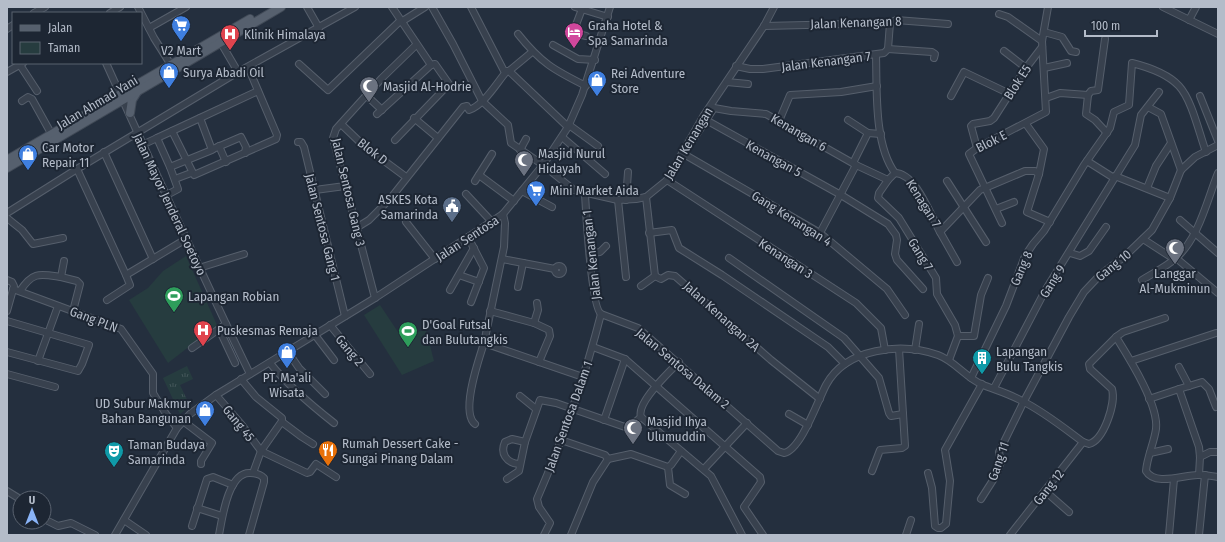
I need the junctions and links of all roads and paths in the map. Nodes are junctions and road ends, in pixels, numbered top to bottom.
1 (186, 7) edge
2 (271, 7) edge
3 (281, 7) edge
4 (307, 7) edge
5 (355, 7) edge
6 (392, 7) edge
7 (425, 7) edge
8 (432, 7) edge
9 (471, 7) edge
10 (575, 7) edge
11 (610, 7) edge
12 (1048, 7) edge
13 (1163, 7) edge
14 (1196, 7) edge
15 (772, 8) edge
16 (582, 9) junction
17 (999, 14) dead end
18 (142, 15) edge
19 (608, 17) junction
20 (1189, 20) junction
21 (401, 21) junction
22 (890, 23) junction
23 (948, 24) dead end
24 (764, 26) junction
25 (149, 28) junction
26 (319, 28) junction
27 (1044, 32) junction
28 (518, 34) dead end
29 (1218, 34) edge
30 (586, 36) dead end
31 (1105, 39) dead end
32 (221, 43) junction
33 (1042, 44) junction
34 (416, 45) junction
35 (553, 45) dead end
36 (888, 49) junction
37 (1004, 51) dead end
38 (532, 52) junction
39 (1076, 52) dead end
40 (876, 55) junction
41 (934, 58) dead end
42 (595, 60) junction
43 (1067, 63) dead end
44 (22, 64) edge
45 (106, 64) edge
46 (300, 64) dead end
47 (171, 65) junction
48 (431, 65) junction
49 (736, 66) junction
50 (248, 67) junction
51 (1026, 68) junction
52 (1044, 68) junction
53 (7, 72) edge
54 (238, 72) junction
55 (508, 72) junction
56 (726, 82) junction
57 (748, 84) dead end
58 (586, 86) junction
59 (876, 86) junction
60 (36, 91) dead end
61 (138, 91) junction
62 (258, 91) junction
63 (1159, 92) dead end
64 (1010, 94) junction
65 (366, 95) junction
66 (1088, 95) junction
67 (121, 96) junction
68 (951, 96) dead end
69 (1200, 96) dead end
70 (1046, 98) junction
71 (22, 101) dead end
72 (482, 101) junction
73 (1148, 107) junction
74 (130, 113) junction
75 (200, 118) junction
76 (414, 118) junction
77 (706, 120) junction
78 (848, 120) dead end
79 (779, 121) junction
80 (340, 124) junction
81 (1026, 124) junction
82 (569, 126) junction
83 (172, 131) junction
84 (1107, 132) junction
85 (137, 133) junction
86 (868, 133) junction
87 (881, 134) junction
88 (52, 135) junction
89 (562, 137) junction
90 (157, 138) junction
91 (438, 138) junction
92 (526, 139) dead end
93 (395, 140) dead end
94 (1218, 140) edge
95 (298, 142) dead end
96 (688, 142) junction
97 (1171, 143) junction
98 (142, 145) junction
99 (1218, 145) edge
100 (598, 146) dead end
101 (216, 148) junction
102 (976, 148) junction
103 (520, 150) junction
104 (104, 152) junction
105 (1206, 152) junction
106 (245, 153) junction
107 (682, 153) junction
108 (492, 154) dead end
109 (7, 160) edge
110 (186, 161) junction
111 (226, 162) junction
112 (1085, 163) junction
113 (855, 164) junction
114 (543, 165) junction
115 (170, 167) junction
116 (7, 168) edge
117 (76, 169) junction
118 (1181, 170) junction
119 (628, 172) dead end
120 (191, 173) junction
121 (895, 173) junction
122 (1218, 173) edge
123 (479, 174) junction
124 (605, 174) dead end
125 (1040, 174) junction
126 (406, 177) junction
127 (1115, 177) junction
128 (175, 179) junction
129 (668, 180) junction
130 (888, 180) junction
131 (475, 181) dead end
132 (947, 181) dead end
133 (345, 186) junction
134 (985, 188) junction
135 (1147, 188) junction
136 (315, 190) junction
137 (522, 190) junction
138 (466, 194) dead end
139 (585, 194) junction
140 (165, 196) junction
141 (842, 196) junction
142 (646, 197) junction
143 (1170, 198) junction
144 (618, 200) junction
145 (626, 200) junction
146 (514, 201) junction
147 (1014, 202) dead end
148 (552, 207) dead end
149 (963, 207) junction
150 (996, 209) junction
151 (7, 213) edge
152 (503, 214) junction
153 (7, 218) edge
154 (1180, 220) dead end
155 (406, 222) dead end
156 (492, 222) junction
157 (1050, 222) junction
158 (1002, 223) dead end
159 (1106, 227) dead end
160 (356, 228) junction
161 (649, 232) junction
162 (940, 232) junction
163 (1194, 232) junction
164 (820, 233) junction
165 (468, 237) junction
166 (63, 238) dead end
167 (186, 239) junction
168 (1144, 239) junction
169 (986, 242) dead end
170 (606, 246) dead end
171 (474, 248) junction
172 (1217, 250) edge
173 (590, 253) junction
174 (1070, 253) junction
175 (244, 254) dead end
176 (729, 258) dead end
177 (435, 259) junction
178 (502, 259) junction
179 (1175, 259) junction
180 (153, 260) junction
181 (64, 261) dead end
182 (957, 262) dead end
183 (523, 263) junction
184 (199, 268) junction
185 (555, 269) dead end
186 (126, 275) junction
187 (459, 275) junction
188 (655, 276) junction
189 (61, 277) junction
190 (626, 277) dead end
191 (988, 278) dead end
192 (7, 280) edge
193 (1142, 280) dead end
194 (479, 282) junction
195 (641, 286) dead end
196 (518, 287) dead end
197 (13, 289) junction
198 (923, 289) dead end
199 (450, 290) dead end
200 (20, 291) junction
201 (1218, 293) edge
202 (375, 298) junction
203 (107, 300) dead end
204 (471, 302) dead end
205 (537, 303) dead end
206 (58, 306) junction
207 (7, 311) edge
208 (73, 311) junction
209 (490, 311) junction
210 (601, 314) junction
211 (905, 315) dead end
212 (345, 316) junction
213 (1165, 318) dead end
214 (7, 321) edge
215 (534, 323) junction
216 (226, 324) junction
217 (919, 324) dead end
218 (330, 325) junction
219 (219, 329) junction
220 (49, 333) junction
221 (1216, 333) dead end
222 (315, 335) junction
223 (958, 336) junction
224 (1116, 337) junction
225 (484, 343) junction
226 (593, 347) junction
227 (192, 348) dead end
228 (899, 349) junction
229 (886, 350) junction
230 (915, 350) junction
231 (7, 352) edge
232 (288, 352) junction
233 (861, 356) junction
234 (625, 359) junction
235 (38, 360) junction
236 (334, 360) dead end
237 (949, 360) junction
238 (1131, 361) junction
239 (539, 362) junction
240 (679, 362) junction
241 (235, 363) dead end
242 (270, 363) junction
243 (845, 364) junction
244 (1179, 367) dead end
245 (7, 374) edge
246 (250, 374) junction
247 (370, 374) dead end
248 (583, 377) junction
249 (971, 378) junction
250 (241, 380) junction
251 (982, 384) junction
252 (656, 386) junction
253 (1188, 386) junction
254 (55, 387) dead end
255 (994, 388) junction
256 (1178, 389) junction
257 (325, 394) dead end
258 (216, 395) junction
259 (520, 396) dead end
260 (820, 399) junction
261 (1149, 399) junction
262 (1024, 401) junction
263 (1216, 407) dead end
264 (536, 409) junction
265 (572, 409) junction
266 (789, 414) dead end
267 (903, 414) junction
268 (641, 417) junction
269 (604, 420) junction
270 (183, 421) junction
271 (282, 421) junction
272 (334, 423) dead end
273 (747, 423) junction
274 (475, 424) dead end
275 (808, 425) junction
276 (177, 428) junction
277 (561, 440) junction
278 (1081, 440) junction
279 (525, 442) junction
280 (313, 444) dead end
281 (724, 447) junction
282 (1168, 449) dead end
283 (261, 451) junction
284 (681, 451) junction
285 (1218, 452) edge
286 (1150, 453) junction
287 (1200, 457) junction
288 (608, 459) junction
289 (201, 464) dead end
290 (519, 464) junction
291 (668, 467) junction
292 (704, 469) junction
293 (872, 471) dead end
294 (252, 473) junction
295 (928, 473) dead end
296 (1202, 475) junction
297 (1218, 477) edge
298 (336, 478) dead end
299 (507, 479) dead end
300 (1174, 479) junction
301 (233, 484) junction
302 (1045, 491) junction
303 (685, 494) dead end
304 (982, 499) dead end
305 (197, 508) junction
306 (1069, 512) dead end
307 (222, 516) junction
308 (124, 520) junction
309 (911, 520) dead end
310 (52, 523) edge
311 (192, 526) dead end
312 (95, 535) edge
313 (115, 535) edge
314 (146, 535) edge
315 (219, 535) edge
316 (249, 535) edge
317 (544, 535) edge
318 (570, 535) edge
319 (742, 535) edge
320 (763, 535) edge
321 (906, 535) edge
322 (1010, 535) edge
323 (1169, 535) edge
324 (1199, 535) edge

1 - 25 street
2 - 47 main road, Jalan Ahmad Yani
3 - 32 main road, Jalan Ahmad Yani
4 - 26 street
5 - 26 street
6 - 21 street
7 - 21 street
8 - 72 street
9 - 55 street
10 - 16 street
11 - 19 street, Jalan Sentosa
12 - 27 street
13 - 20 street
14 - 20 street
15 - 24 street, Jalan Kenangan
16 - 19 street
16 - 30 street
17 - 33 street
18 - 25 street
19 - 42 street, Jalan Sentosa
20 - 29 street
21 - 34 street
21 - 46 street
22 - 23 street, Jalan Kenangan 8
22 - 24 street, Jalan Kenangan 8
22 - 36 street, Jalan Kenangan 7
24 - 49 street, Jalan Kenangan
25 - 47 street
26 - 50 street
27 - 33 street
27 - 39 street
28 - 38 street
31 - 66 street
32 - 54 street
32 - 61 main road, Jalan Ahmad Yani
33 - 51 street, Blok E5
33 - 52 street
34 - 48 street
34 - 65 street, Jalan Sentosa Gang 3
35 - 42 street
36 - 40 street, Jalan Kenangan 7
36 - 41 street
37 - 51 street
38 - 55 street
38 - 58 street
40 - 49 street, Jalan Kenangan 7
40 - 59 street, Kenagan 7
42 - 58 street, Jalan Sentosa
43 - 52 street
44 - 53 street
44 - 60 street
45 - 67 street, Jalan Mayor Jenderal Soetoyo
47 - 67 main road, Jalan Ahmad Yani
48 - 65 street
48 - 76 street
49 - 56 street, Jalan Kenangan
50 - 54 street
50 - 62 street
51 - 64 street, Blok E5
52 - 70 street
54 - 85 street
55 - 72 street
55 - 82 street
56 - 57 street
56 - 96 street, Jalan Kenangan
58 - 82 street, Jalan Sentosa
59 - 79 street
59 - 87 street, Kenagan 7
61 - 67 main road, Jalan Ahmad Yani
61 - 74 main road
62 - 75 street
62 - 106 street
63 - 73 street, Gang 9
64 - 68 street
64 - 102 street, Blok E5
65 - 80 street, Jalan Sentosa Gang 3
66 - 70 street
66 - 84 street
67 - 74 street, Jalan Mayor Jenderal Soetoyo
67 - 88 main road, Jalan Ahmad Yani
67 - 116 main road, Jalan Ahmad Yani
69 - 94 street
70 - 81 street, Blok E
71 - 88 street
72 - 91 street
72 - 103 street
73 - 97 street
73 - 127 street, Gang 9
74 - 85 street, Jalan Mayor Jenderal Soetoyo
75 - 83 street
75 - 101 street
76 - 91 street
76 - 93 street
77 - 79 street, Kenangan 6
77 - 96 street, Kenangan 6
77 - 141 street, Kenangan 5
78 - 86 street
79 - 113 street, Kenangan 6
80 - 126 street, Blok D
80 - 133 street, Jalan Sentosa Gang 3
81 - 102 street, Blok E
81 - 125 street
82 - 89 street, Jalan Sentosa
82 - 100 street
83 - 90 street
83 - 110 street
84 - 105 street, Gang 8
84 - 112 street, Gang 8
85 - 98 street, Jalan Mayor Jenderal Soetoyo
85 - 104 street
86 - 87 street
86 - 113 street
87 - 121 street, Kenagan 7
88 - 109 main road, Jalan Ahmad Yani
89 - 114 street, Jalan Sentosa
89 - 124 street
90 - 98 street
90 - 115 street
91 - 126 street
92 - 103 street
95 - 136 street, Jalan Sentosa Gang 1
96 - 107 street, Jalan Kenangan
97 - 118 street
97 - 135 street
98 - 140 street, Jalan Mayor Jenderal Soetoyo
99 - 105 street, Gang 10
101 - 106 street
101 - 110 street
101 - 111 street
102 - 134 street, Blok E
103 - 114 street, Jalan Kenangan
104 - 117 street
104 - 180 street
105 - 118 street, Gang 10
106 - 111 street
107 - 129 street, Jalan Kenangan
107 - 164 street, Gang Kenangan 4
108 - 123 street
110 - 115 street
110 - 120 street
111 - 120 street
112 - 127 street
112 - 157 street, Gang 8
113 - 130 street, Kenangan 6
113 - 141 street
114 - 137 street, Jalan Sentosa
114 - 139 street, Jalan Kenangan
115 - 128 street
117 - 151 street
117 - 186 street
118 - 143 street, Gang 10
119 - 145 street
120 - 128 street
121 - 130 street
121 - 162 street, Kenagan 7
122 - 163 street
123 - 131 street
123 - 146 street
125 - 134 street
125 - 157 street
126 - 160 street
127 - 135 street
127 - 174 street, Gang 9
128 - 140 street
129 - 142 street, Jalan Kenangan
129 - 229 street, Kenangan 3
130 - 223 street, Gang 7
132 - 149 street
133 - 136 street
133 - 160 street, Jalan Sentosa Gang 3
134 - 149 street, Kenagan 7
134 - 150 street
135 - 143 street
136 - 212 street, Jalan Sentosa Gang 1
137 - 146 street, Jalan Sentosa
137 - 148 street
138 - 156 street
139 - 144 street, Jalan Kenangan
139 - 173 street, Jalan Kenangan 1
140 - 167 street, Jalan Mayor Jenderal Soetoyo
141 - 164 street
141 - 198 street, Kenangan 5
142 - 145 street, Jalan Kenangan
142 - 161 street
143 - 168 street, Gang 10
144 - 145 street, Jalan Kenangan
144 - 190 street
146 - 152 street, Jalan Sentosa
147 - 150 street
149 - 162 street, Kenagan 7
149 - 169 street
150 - 158 street
152 - 156 street, Jalan Sentosa
152 - 178 street
153 - 166 street
154 - 163 street
155 - 177 street
156 - 165 street, Jalan Sentosa
157 - 249 street, Gang 8
159 - 174 street
160 - 202 street, Jalan Sentosa Gang 3
161 - 188 street
161 - 243 street, Jalan Kenangan 2A
162 - 182 street
163 - 172 street
163 - 179 street
164 - 211 street, Gang Kenangan 4
165 - 171 street
165 - 177 street, Jalan Sentosa
167 - 180 street
167 - 184 street, Jalan Mayor Jenderal Soetoyo
168 - 179 street
168 - 262 street, Gang 10
170 - 173 street
171 - 187 street
171 - 194 street
173 - 210 street, Jalan Kenangan 1
174 - 255 street, Gang 9
175 - 184 street
176 - 233 street
177 - 202 street, Jalan Sentosa
178 - 183 street
178 - 209 street
179 - 193 street
179 - 201 street
180 - 186 street
181 - 189 street
183 - 185 street
183 - 196 street
184 - 216 street, Jalan Mayor Jenderal Soetoyo
186 - 203 street
187 - 194 street
187 - 199 street
188 - 195 street
188 - 260 street, Jalan Kenangan 2A
189 - 200 street
189 - 208 street
191 - 223 street
192 - 197 street
194 - 204 street
197 - 200 street, Gang PLN
197 - 207 street
200 - 206 street, Gang PLN
202 - 212 street, Jalan Sentosa
205 - 215 street
206 - 208 street, Gang PLN
206 - 220 street
208 - 276 street, Gang PLN
209 - 215 street
209 - 225 street
210 - 226 street, Jalan Sentosa Dalam 1
210 - 240 street, Jalan Sentosa Dalam 2
212 - 218 street, Jalan Sentosa
213 - 224 street
214 - 220 street
215 - 239 street
216 - 219 street
216 - 246 street, Jalan Mayor Jenderal Soetoyo
217 - 230 street
218 - 222 street, Jalan Sentosa
218 - 247 street, Gang 2
219 - 227 street
219 - 241 street
220 - 235 street
220 - 235 street
221 - 238 street
222 - 232 street, Jalan Sentosa
222 - 236 street
223 - 237 street
224 - 238 street
224 - 278 street
225 - 239 street
225 - 274 street
226 - 234 street
226 - 248 street, Jalan Sentosa Dalam 1
228 - 229 street
228 - 230 street
228 - 267 street
229 - 233 street
230 - 237 street
231 - 235 street
232 - 242 street, Jalan Sentosa
232 - 257 street
233 - 243 street
233 - 267 street
234 - 252 street
234 - 269 street
237 - 249 street
238 - 261 street
239 - 248 street
240 - 252 street
240 - 273 street, Jalan Sentosa Dalam 2
242 - 246 street, Jalan Sentosa
242 - 272 street
243 - 260 street
244 - 253 street
245 - 254 street
246 - 250 street, Jalan Sentosa
248 - 265 street, Jalan Sentosa Dalam 1
249 - 251 street
250 - 258 street, Jalan Sentosa
250 - 271 street
251 - 255 street
251 - 295 street
252 - 268 street
252 - 281 street
253 - 256 street
253 - 263 street
255 - 262 street
256 - 261 street
256 - 287 street
258 - 270 street, Jalan Sentosa
258 - 283 street, Gang 45
259 - 264 street
260 - 275 street
261 - 286 street
262 - 278 street
262 - 304 street, Gang 11
264 - 265 street
264 - 279 street
265 - 269 street
265 - 277 street, Jalan Sentosa Dalam 1
266 - 275 street
267 - 293 street
268 - 269 street
268 - 284 street
270 - 276 street, Jalan Sentosa
270 - 289 street
271 - 280 street
271 - 283 street
273 - 275 street, Jalan Sentosa Dalam 2
273 - 281 street
276 - 308 street, Jalan Sentosa
277 - 288 street
277 - 317 street, Jalan Sentosa Dalam 1
278 - 302 street, Gang 12
279 - 290 street
279 - 290 street
281 - 292 street
281 - 320 street
282 - 286 street
283 - 294 street
283 - 298 street
284 - 291 street
284 - 292 street
285 - 287 street
286 - 300 street
287 - 296 street
288 - 291 street
288 - 318 street
290 - 299 street
291 - 303 street
292 - 319 street
294 - 301 street
294 - 316 street
296 - 297 street
296 - 300 street
296 - 324 street
300 - 323 street
301 - 305 street
301 - 307 street
302 - 306 street
302 - 322 street, Gang 12
305 - 307 street
305 - 311 street
307 - 315 street
308 - 313 street, Jalan Sentosa
308 - 314 street
309 - 321 street
310 - 312 street

